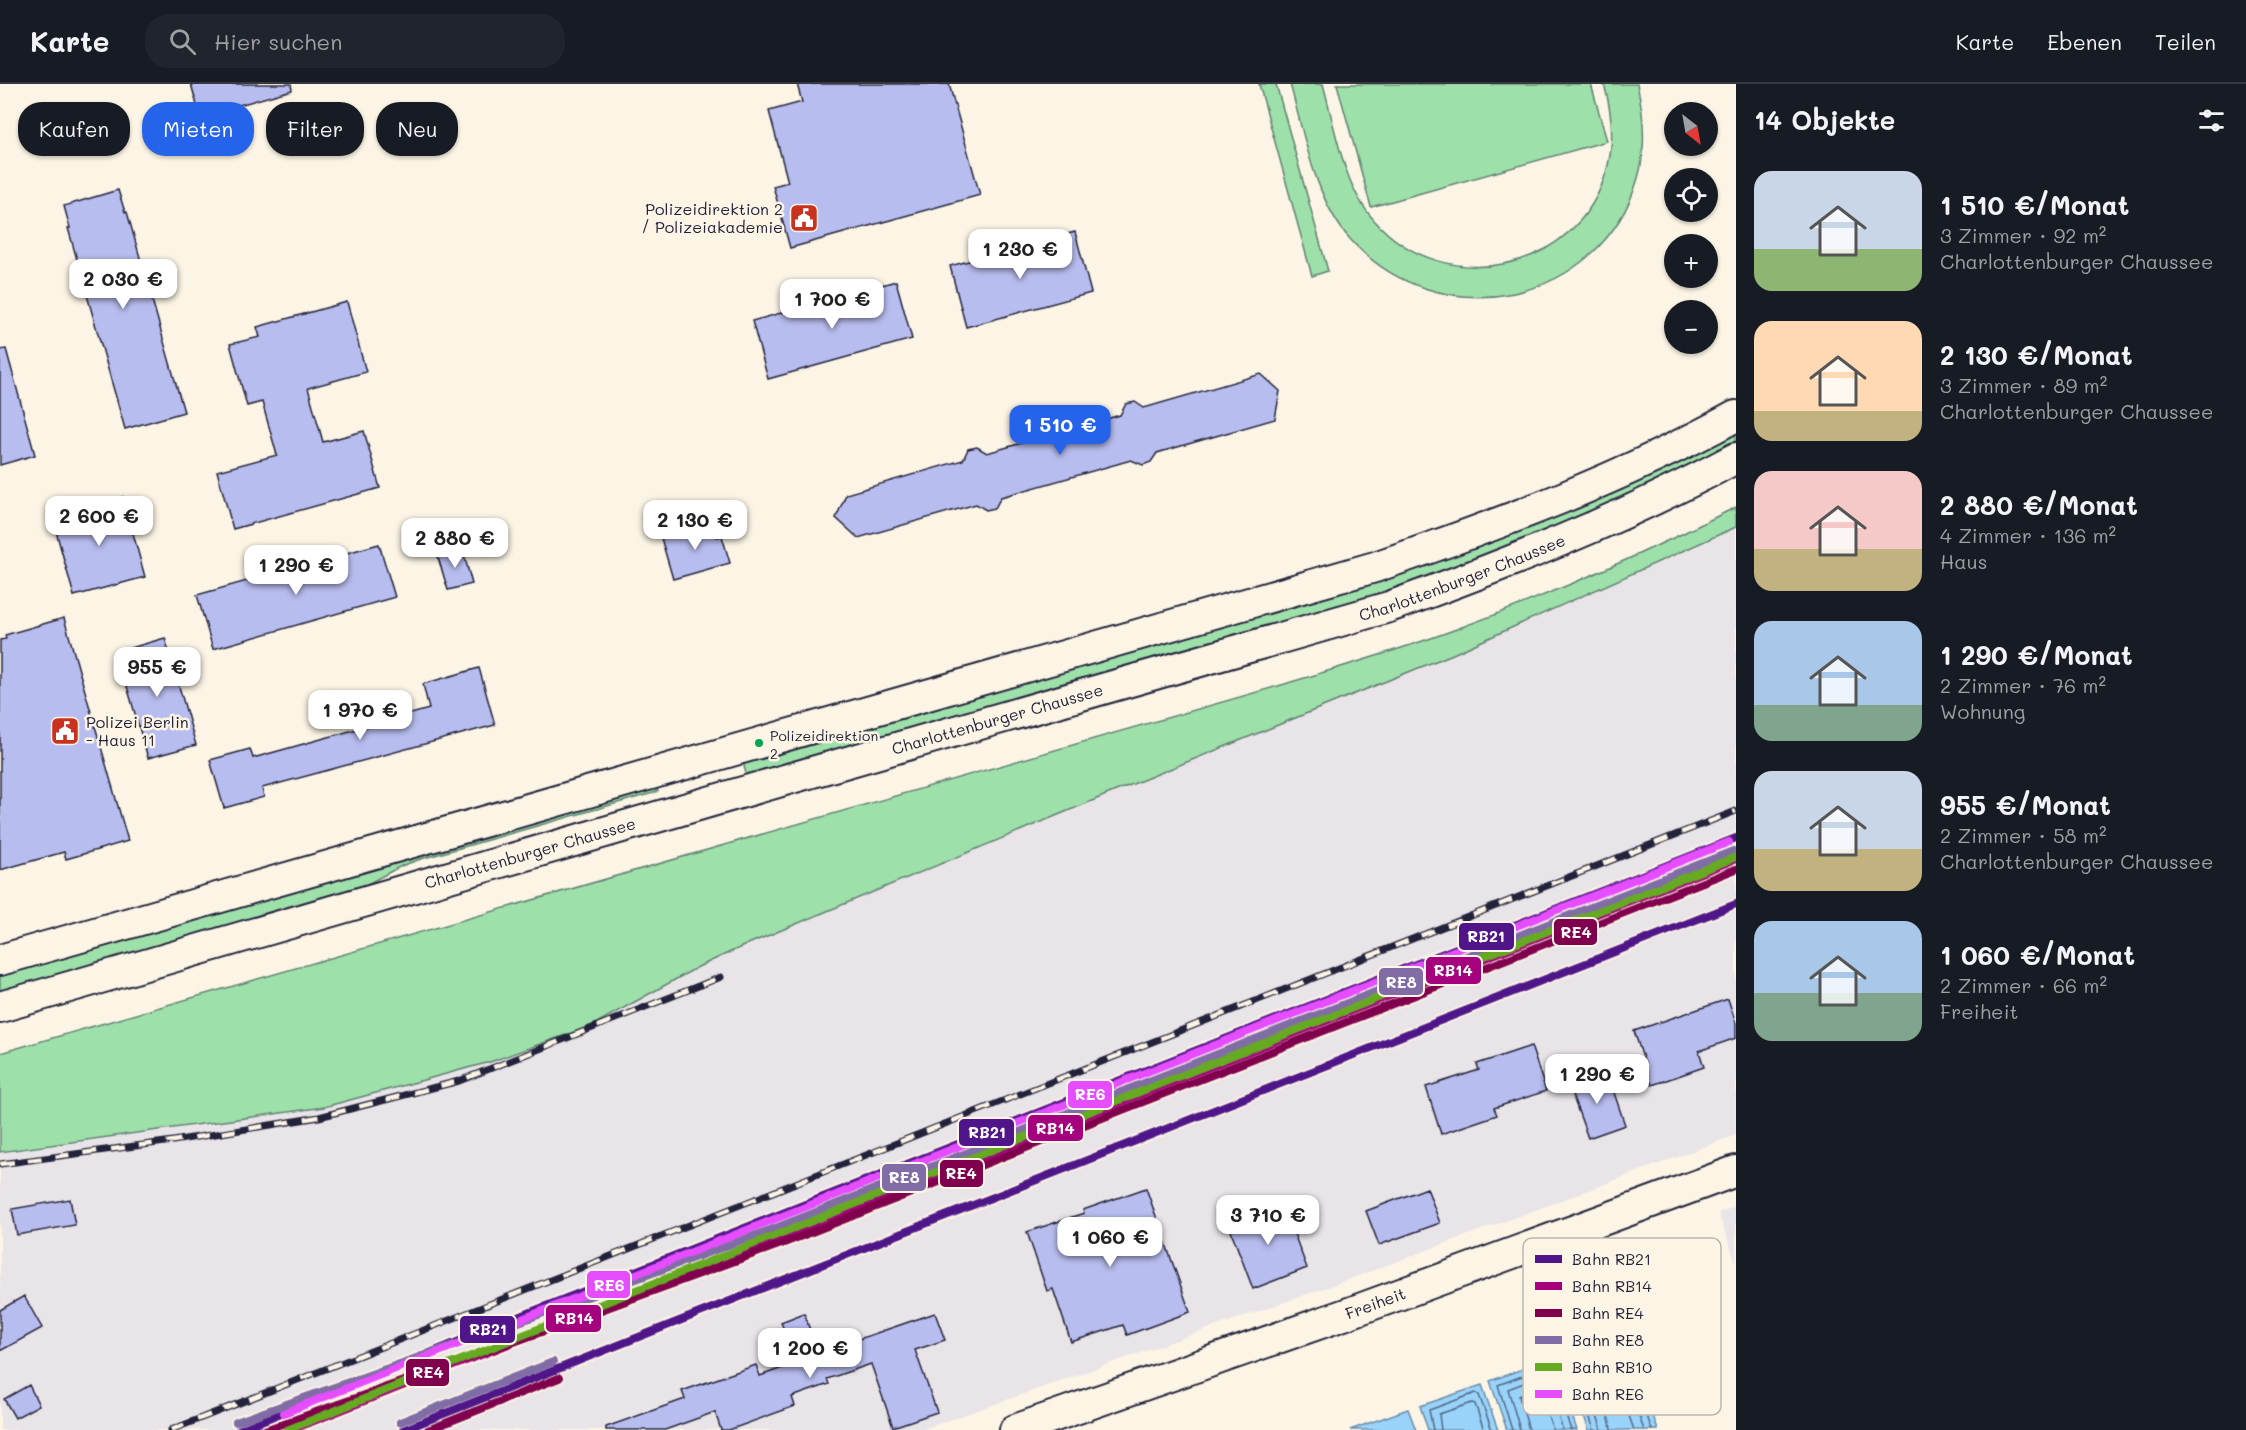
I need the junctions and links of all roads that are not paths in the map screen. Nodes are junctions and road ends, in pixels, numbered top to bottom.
1 (1736, 416) edge
2 (1736, 458) edge
3 (0, 960) edge
4 (0, 1006) edge
5 (1736, 1171) edge
6 (1553, 1238) edge
7 (1523, 1249) edge
8 (1015, 1430) edge

1 - 3 main road
2 - 4 main road, Charlottenburger Chaussee
5 - 6 main road, Freiheit
7 - 8 main road, Freiheit

